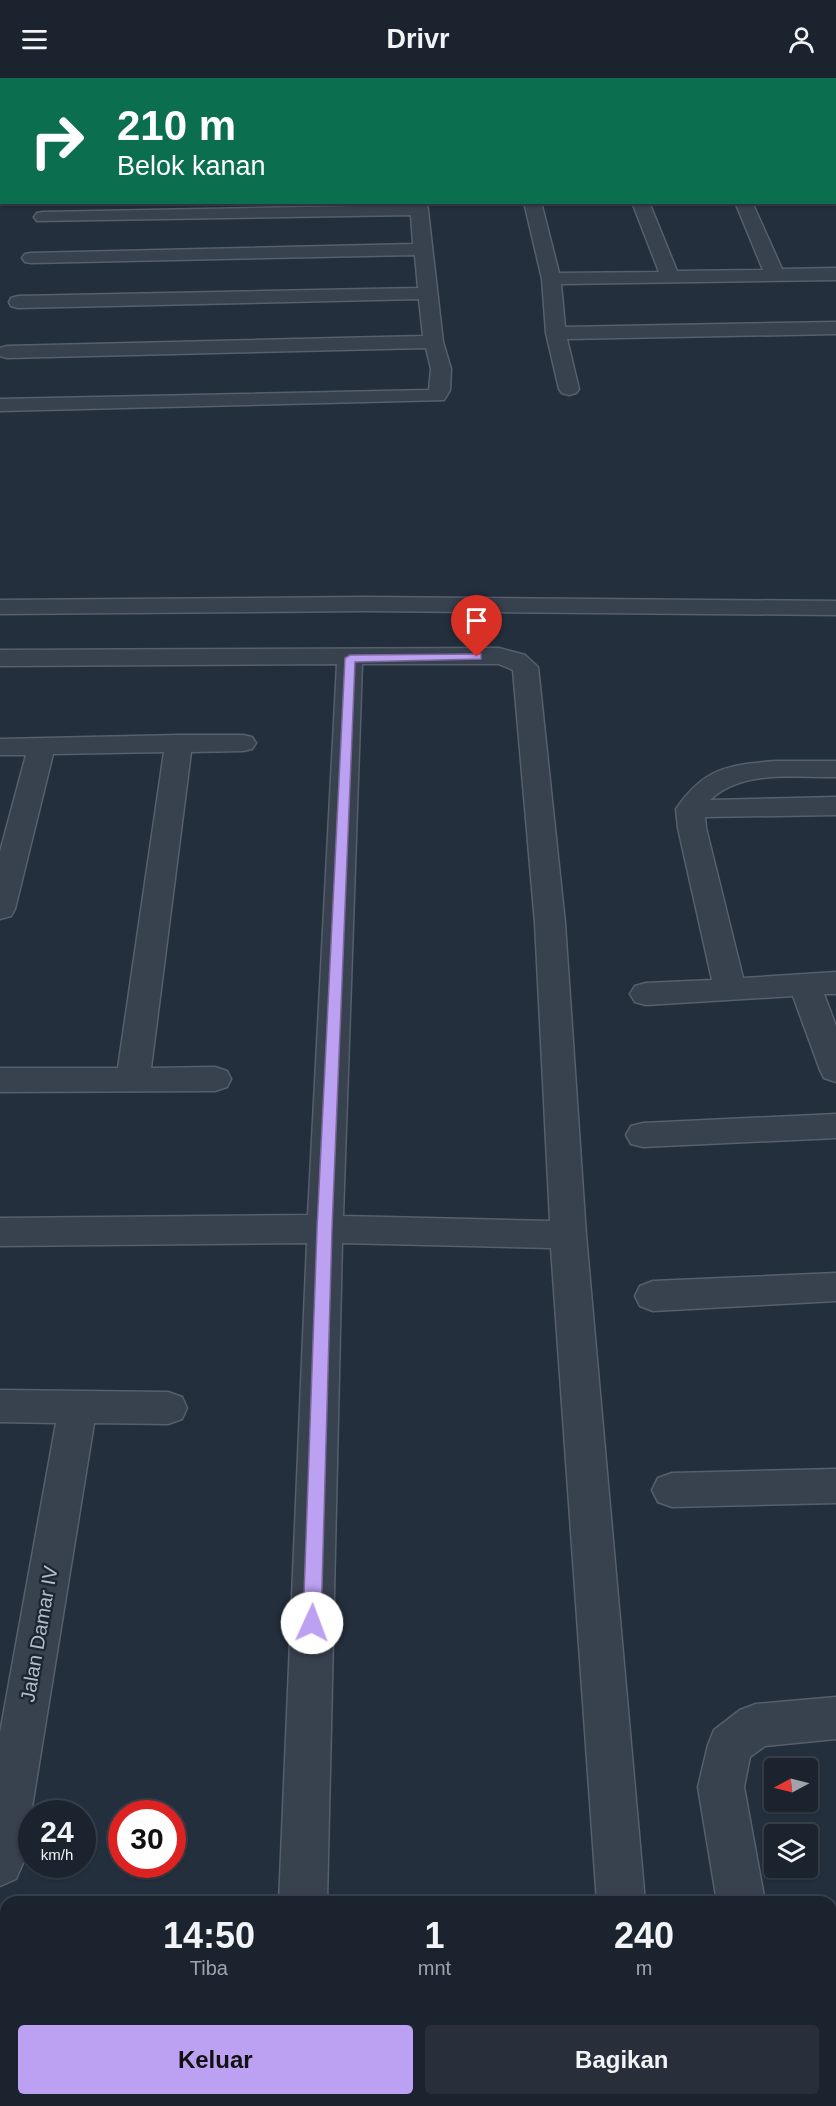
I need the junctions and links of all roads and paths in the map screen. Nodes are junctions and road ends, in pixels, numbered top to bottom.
1 (532, 204) edge
2 (641, 204) edge
3 (744, 204) edge
4 (418, 206) edge
5 (46, 210) edge
6 (424, 249) junction
7 (836, 274) edge
8 (775, 275) junction
9 (670, 277) junction
10 (551, 279) junction
11 (25, 280) junction
12 (428, 293) junction
13 (836, 328) edge
14 (556, 333) junction
15 (432, 342) junction
16 (569, 389) dead end
17 (0, 405) edge
18 (0, 607) edge
19 (836, 608) edge
20 (0, 658) edge
21 (350, 658) junction
22 (178, 743) junction
23 (243, 743) dead end
24 (0, 747) edge
25 (41, 747) junction
26 (836, 769) edge
27 (836, 806) edge
28 (690, 809) junction
29 (0, 909) edge
30 (821, 984) edge
31 (730, 988) junction
32 (646, 994) dead end
33 (836, 1070) edge
34 (133, 1079) junction
35 (215, 1079) dead end
36 (0, 1080) edge
37 (836, 1126) edge
38 (642, 1135) dead end
39 (325, 1229) junction
40 (0, 1232) edge
41 (568, 1235) junction
42 (836, 1287) edge
43 (653, 1296) dead end
44 (0, 1406) edge
45 (78, 1406) junction
46 (168, 1408) dead end
47 (836, 1486) edge
48 (672, 1491) dead end
49 (836, 1718) edge
50 (0, 1863) edge
51 (303, 1896) edge
52 (621, 1896) edge
53 (740, 1896) edge

1 - 10 street
2 - 9 street
3 - 8 street
4 - 5 street
4 - 6 street
5 - 11 street
6 - 11 street
6 - 12 street
7 - 8 street
8 - 9 street
9 - 10 street
10 - 14 street
11 - 12 street
11 - 15 street
12 - 15 street
13 - 14 street
14 - 16 street
15 - 17 street
18 - 19 street
20 - 21 street
21 - 39 street
21 - 41 street
22 - 23 street
22 - 25 street
22 - 34 street
24 - 25 street
25 - 29 street
26 - 28 street
27 - 28 street
28 - 31 street
30 - 31 street
30 - 33 street
31 - 32 street
34 - 35 street
34 - 36 street
37 - 38 street
39 - 40 street
39 - 41 street
39 - 51 street
41 - 52 street
42 - 43 street
44 - 45 street
45 - 46 street
45 - 50 street, Jalan Damar IV
47 - 48 street
49 - 53 street

